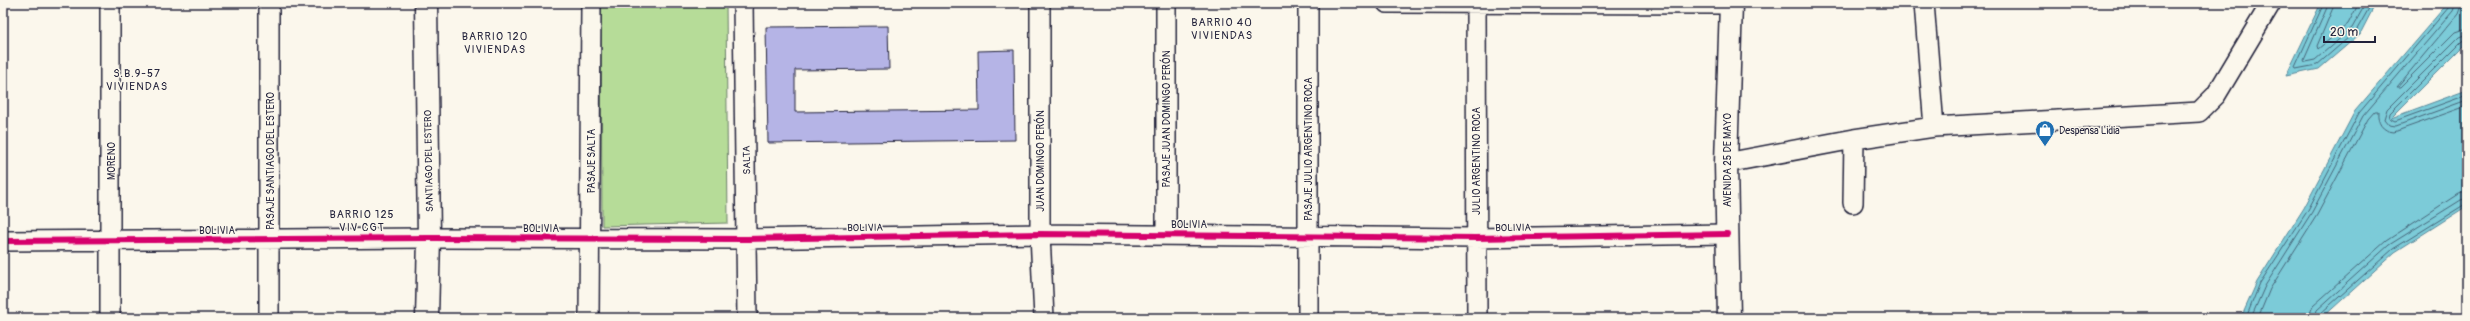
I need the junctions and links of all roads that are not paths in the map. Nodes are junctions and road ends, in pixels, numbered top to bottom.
1 (110, 3) edge
2 (270, 3) edge
3 (426, 3) edge
4 (591, 3) edge
5 (743, 3) edge
6 (1040, 3) edge
7 (1166, 3) edge
8 (1308, 3) edge
9 (1387, 3) edge
10 (1924, 3) edge
11 (2271, 3) edge
12 (1476, 4) edge
13 (1731, 4) edge
14 (1934, 127) junction
15 (1854, 139) junction
16 (1726, 163) junction
17 (1853, 203) dead end
18 (1040, 234) junction
19 (1166, 234) junction
20 (1727, 234) junction
21 (1308, 235) junction
22 (429, 238) junction
23 (591, 238) junction
24 (1476, 238) junction
25 (270, 239) junction
26 (747, 239) junction
27 (111, 240) junction
28 (3, 241) edge
29 (110, 318) edge
30 (269, 318) edge
31 (426, 318) edge
32 (589, 318) edge
33 (747, 318) edge
34 (1044, 318) edge
35 (1308, 318) edge
36 (1477, 318) edge
37 (1729, 318) edge

1 - 27 street, MORENO
2 - 25 street, PASAJE SANTIAGO DEL ESTERO
3 - 22 street, SANTIAGO DEL ESTERO
4 - 23 street, PASAJE SALTA
5 - 26 street, SALTA
6 - 18 street, JUAN DOMINGO PERÓN
7 - 19 street, PASAJE JUAN DOMINGO PERÓN
8 - 21 street, PASAJE JULIO ARGENTINO ROCA
9 - 12 street
10 - 14 street
11 - 14 street
12 - 13 street
12 - 24 street, JULIO ARGENTINO ROCA
13 - 16 street, AVENIDA 25 DE MAYO
14 - 15 street
15 - 16 street
15 - 17 street
16 - 20 street, AVENIDA 25 DE MAYO
18 - 19 street, BOLIVIA
18 - 26 street, BOLIVIA
18 - 34 street, JUAN DOMINGO PERÓN
19 - 21 street, BOLIVIA
20 - 24 street, BOLIVIA
20 - 37 street, AVENIDA 25 DE MAYO
21 - 24 street, BOLIVIA
21 - 35 street, PASAJE JULIO ARGENTINO ROCA
22 - 23 street, BOLIVIA
22 - 25 street, BOLIVIA
22 - 31 street, SANTIAGO DEL ESTERO
23 - 26 street, BOLIVIA
23 - 32 street, PASAJE SALTA
24 - 36 street, JULIO ARGENTINO ROCA
25 - 27 street, BOLIVIA
25 - 30 street, PASAJE SANTIAGO DEL ESTERO
26 - 33 street, SALTA
27 - 28 street, BOLIVIA
27 - 29 street, MORENO

